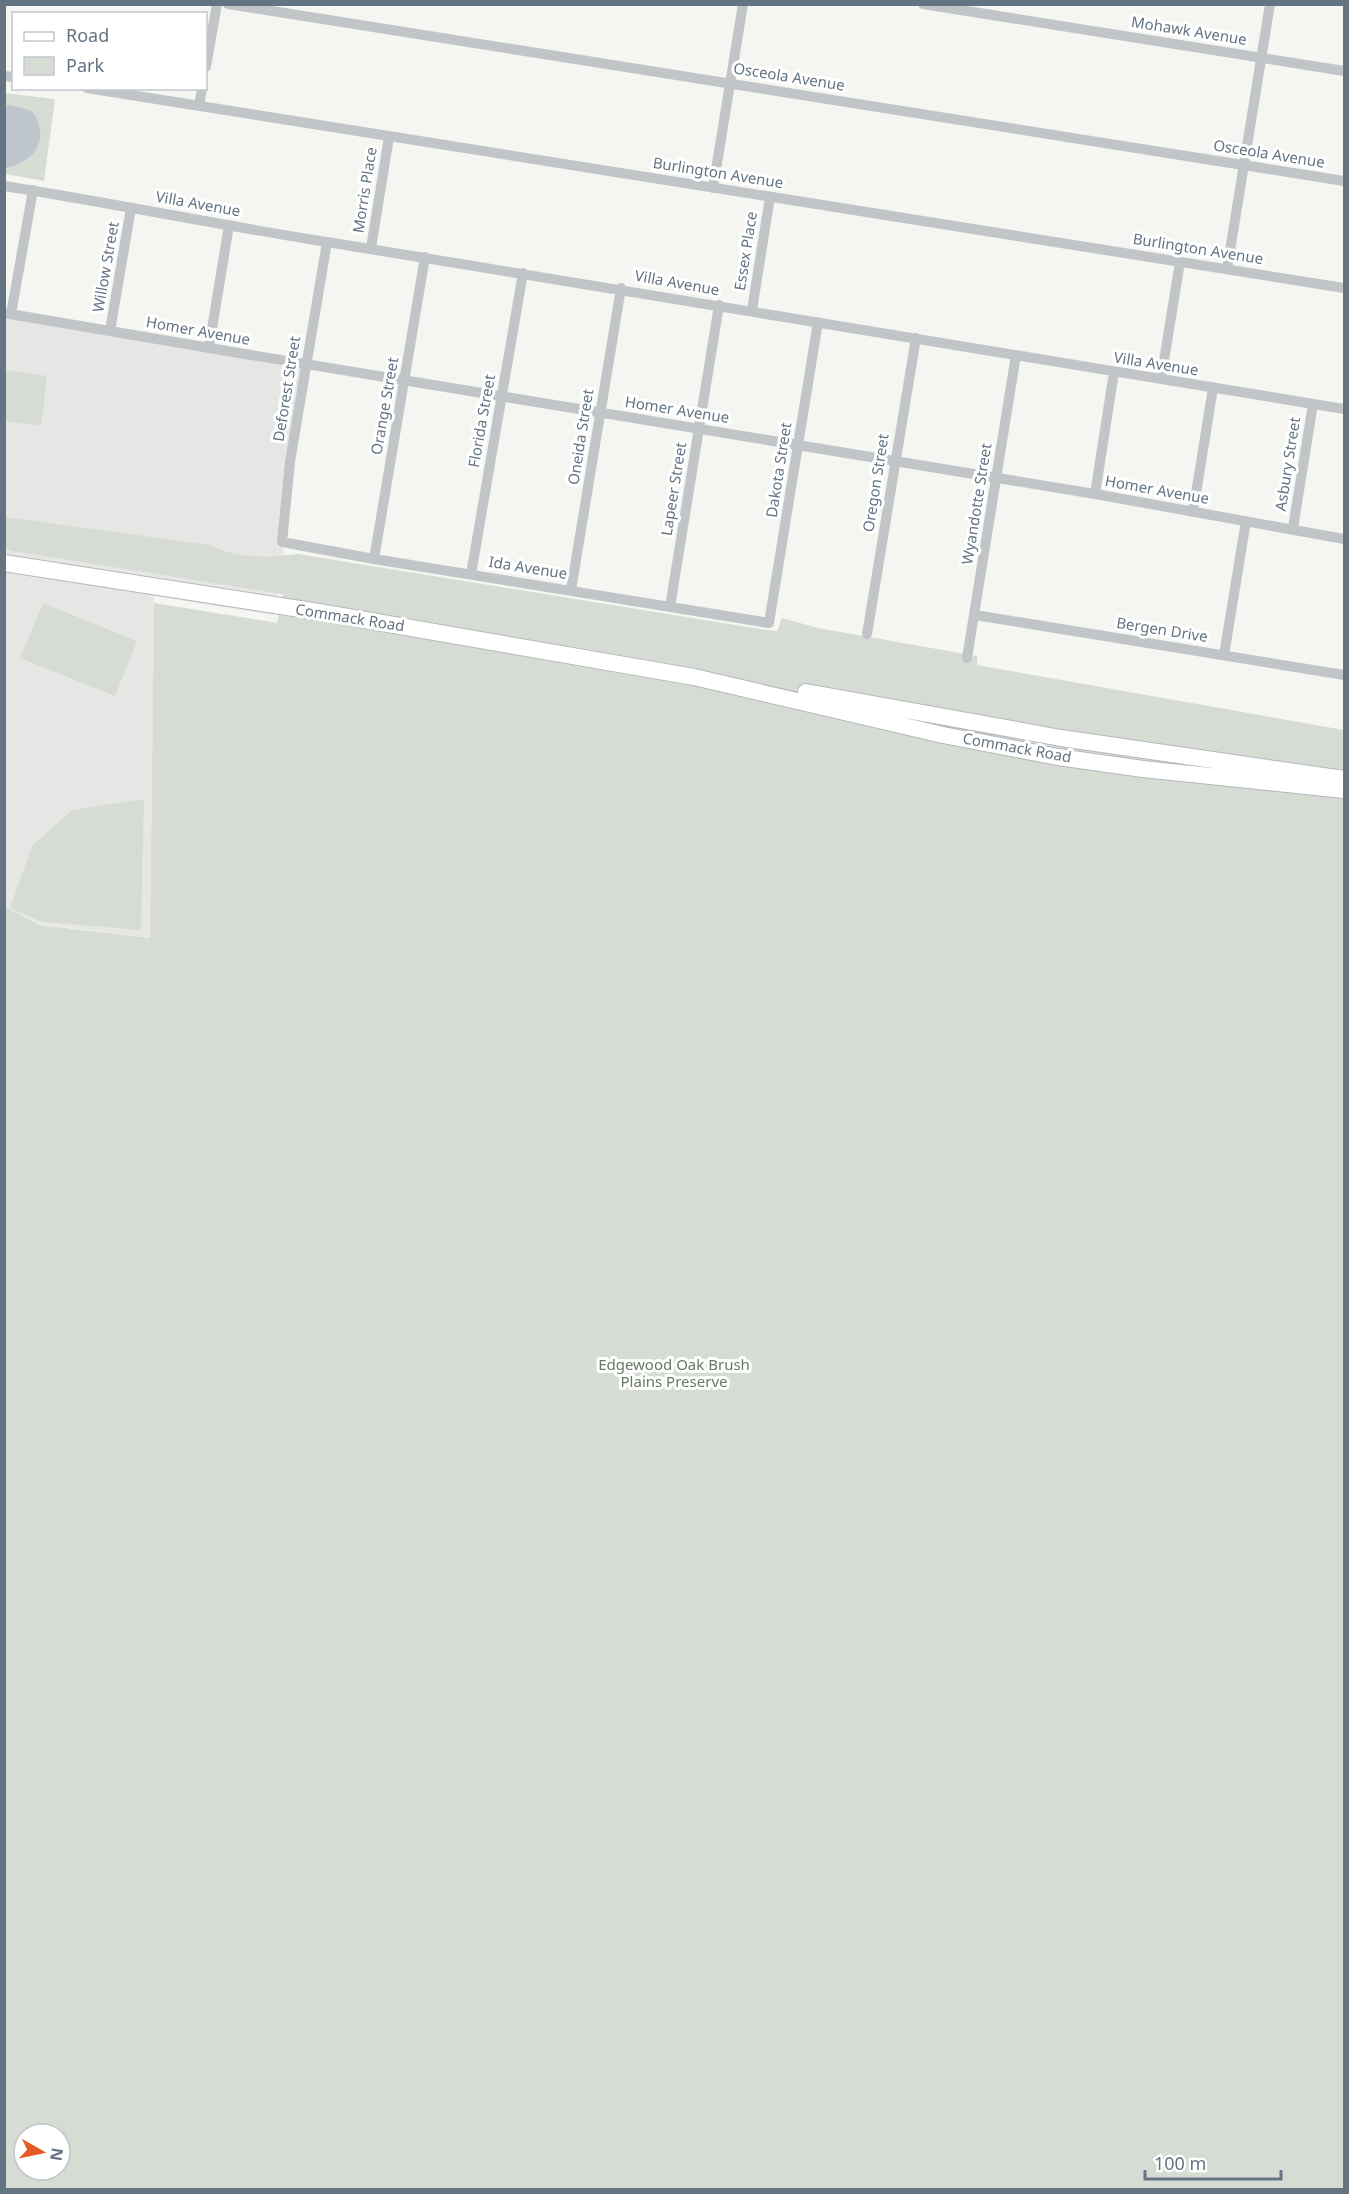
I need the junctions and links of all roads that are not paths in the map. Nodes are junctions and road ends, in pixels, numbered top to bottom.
1 (217, 4) edge
2 (228, 4) edge
3 (742, 4) edge
4 (923, 4) edge
5 (1270, 4) edge
6 (1261, 57) junction
7 (207, 61) edge
8 (1344, 72) edge
9 (730, 83) junction
10 (99, 90) edge
11 (202, 90) edge
12 (199, 106) junction
13 (389, 137) junction
14 (1244, 165) junction
15 (1344, 181) edge
16 (4, 186) edge
17 (713, 188) junction
18 (33, 190) junction
19 (770, 197) junction
20 (131, 208) junction
21 (229, 225) junction
22 (327, 242) junction
23 (371, 248) junction
24 (425, 257) junction
25 (1180, 262) junction
26 (1227, 269) junction
27 (523, 273) junction
28 (621, 288) junction
29 (1344, 288) edge
30 (720, 305) junction
31 (752, 310) junction
32 (8, 313) edge
33 (818, 322) junction
34 (110, 331) junction
35 (916, 338) junction
36 (208, 347) junction
37 (1016, 355) junction
38 (306, 364) junction
39 (1114, 372) junction
40 (1161, 378) junction
41 (404, 380) junction
42 (1214, 388) junction
43 (501, 397) junction
44 (1313, 404) junction
45 (1344, 409) edge
46 (600, 412) junction
47 (699, 429) junction
48 (798, 444) junction
49 (895, 461) junction
50 (995, 478) junction
51 (1095, 494) junction
52 (1192, 512) junction
53 (1246, 521) junction
54 (1293, 528) junction
55 (1344, 539) edge
56 (282, 542) joint
57 (374, 559) junction
58 (4, 563) edge
59 (471, 574) junction
60 (571, 590) junction
61 (670, 607) junction
62 (975, 615) junction
63 (769, 624) joint
64 (867, 634) dead end
65 (1224, 655) junction
66 (967, 658) dead end
67 (1344, 675) edge
68 (694, 677) junction
69 (1344, 779) edge
70 (1344, 790) edge

1 - 7 street
2 - 9 street, Osceola Avenue
3 - 9 street
4 - 6 street, Mohawk Avenue
5 - 6 street
6 - 8 street, Mohawk Avenue
6 - 14 street
9 - 14 street, Osceola Avenue
9 - 17 street
10 - 12 street, Burlington Avenue
11 - 12 street
12 - 13 street, Burlington Avenue
13 - 17 street, Burlington Avenue
13 - 23 street, Morris Place
14 - 15 street, Osceola Avenue
14 - 26 street
16 - 18 street, Villa Avenue
17 - 19 street, Burlington Avenue
18 - 20 street, Villa Avenue
18 - 32 street
19 - 25 street, Burlington Avenue
19 - 31 street, Essex Place
20 - 21 street, Villa Avenue
20 - 34 street, Willow Street
21 - 22 street, Villa Avenue
21 - 36 street
22 - 23 street, Villa Avenue
22 - 38 street, Deforest Street
23 - 24 street, Villa Avenue
24 - 27 street, Villa Avenue
24 - 41 street, Orange Street
25 - 26 street, Burlington Avenue
25 - 40 street
26 - 29 street, Burlington Avenue
27 - 28 street, Villa Avenue
27 - 43 street, Florida Street
28 - 30 street, Villa Avenue
28 - 46 street, Oneida Street
30 - 31 street, Villa Avenue
30 - 47 street, Lapeer Street
31 - 33 street, Villa Avenue
32 - 34 street, Homer Avenue
33 - 35 street, Villa Avenue
33 - 48 street, Dakota Street
34 - 36 street, Homer Avenue
35 - 37 street, Villa Avenue
35 - 49 street, Oregon Street
36 - 38 street, Homer Avenue
37 - 39 street, Villa Avenue
37 - 50 street, Wyandotte Street
38 - 41 street, Homer Avenue
38 - 56 street, Deforest Street
39 - 40 street, Villa Avenue
39 - 51 street
40 - 42 street, Villa Avenue
41 - 43 street, Homer Avenue
41 - 57 street, Orange Street
42 - 44 street, Villa Avenue
42 - 52 street
43 - 46 street, Homer Avenue
43 - 59 street, Florida Street
44 - 45 street, Villa Avenue
44 - 54 street, Asbury Street
46 - 47 street, Homer Avenue
46 - 60 street, Oneida Street
47 - 48 street, Homer Avenue
47 - 61 street, Lapeer Street
48 - 49 street, Homer Avenue
48 - 63 street, Dakota Street
49 - 50 street, Homer Avenue
49 - 64 street, Oregon Street
50 - 51 street, Homer Avenue
50 - 62 street, Wyandotte Street
51 - 52 street, Homer Avenue
52 - 53 street, Homer Avenue
53 - 54 street, Homer Avenue
53 - 65 street
54 - 55 street, Homer Avenue
56 - 57 street, Ida Avenue
57 - 59 street, Ida Avenue
58 - 68 main road, Commack Road
59 - 60 street, Ida Avenue
60 - 61 street, Ida Avenue
61 - 63 street, Ida Avenue
62 - 65 street, Bergen Drive
62 - 66 street, Wyandotte Street
65 - 67 street, Bergen Drive
68 - 69 main road, Commack Road
68 - 70 main road, Commack Road

